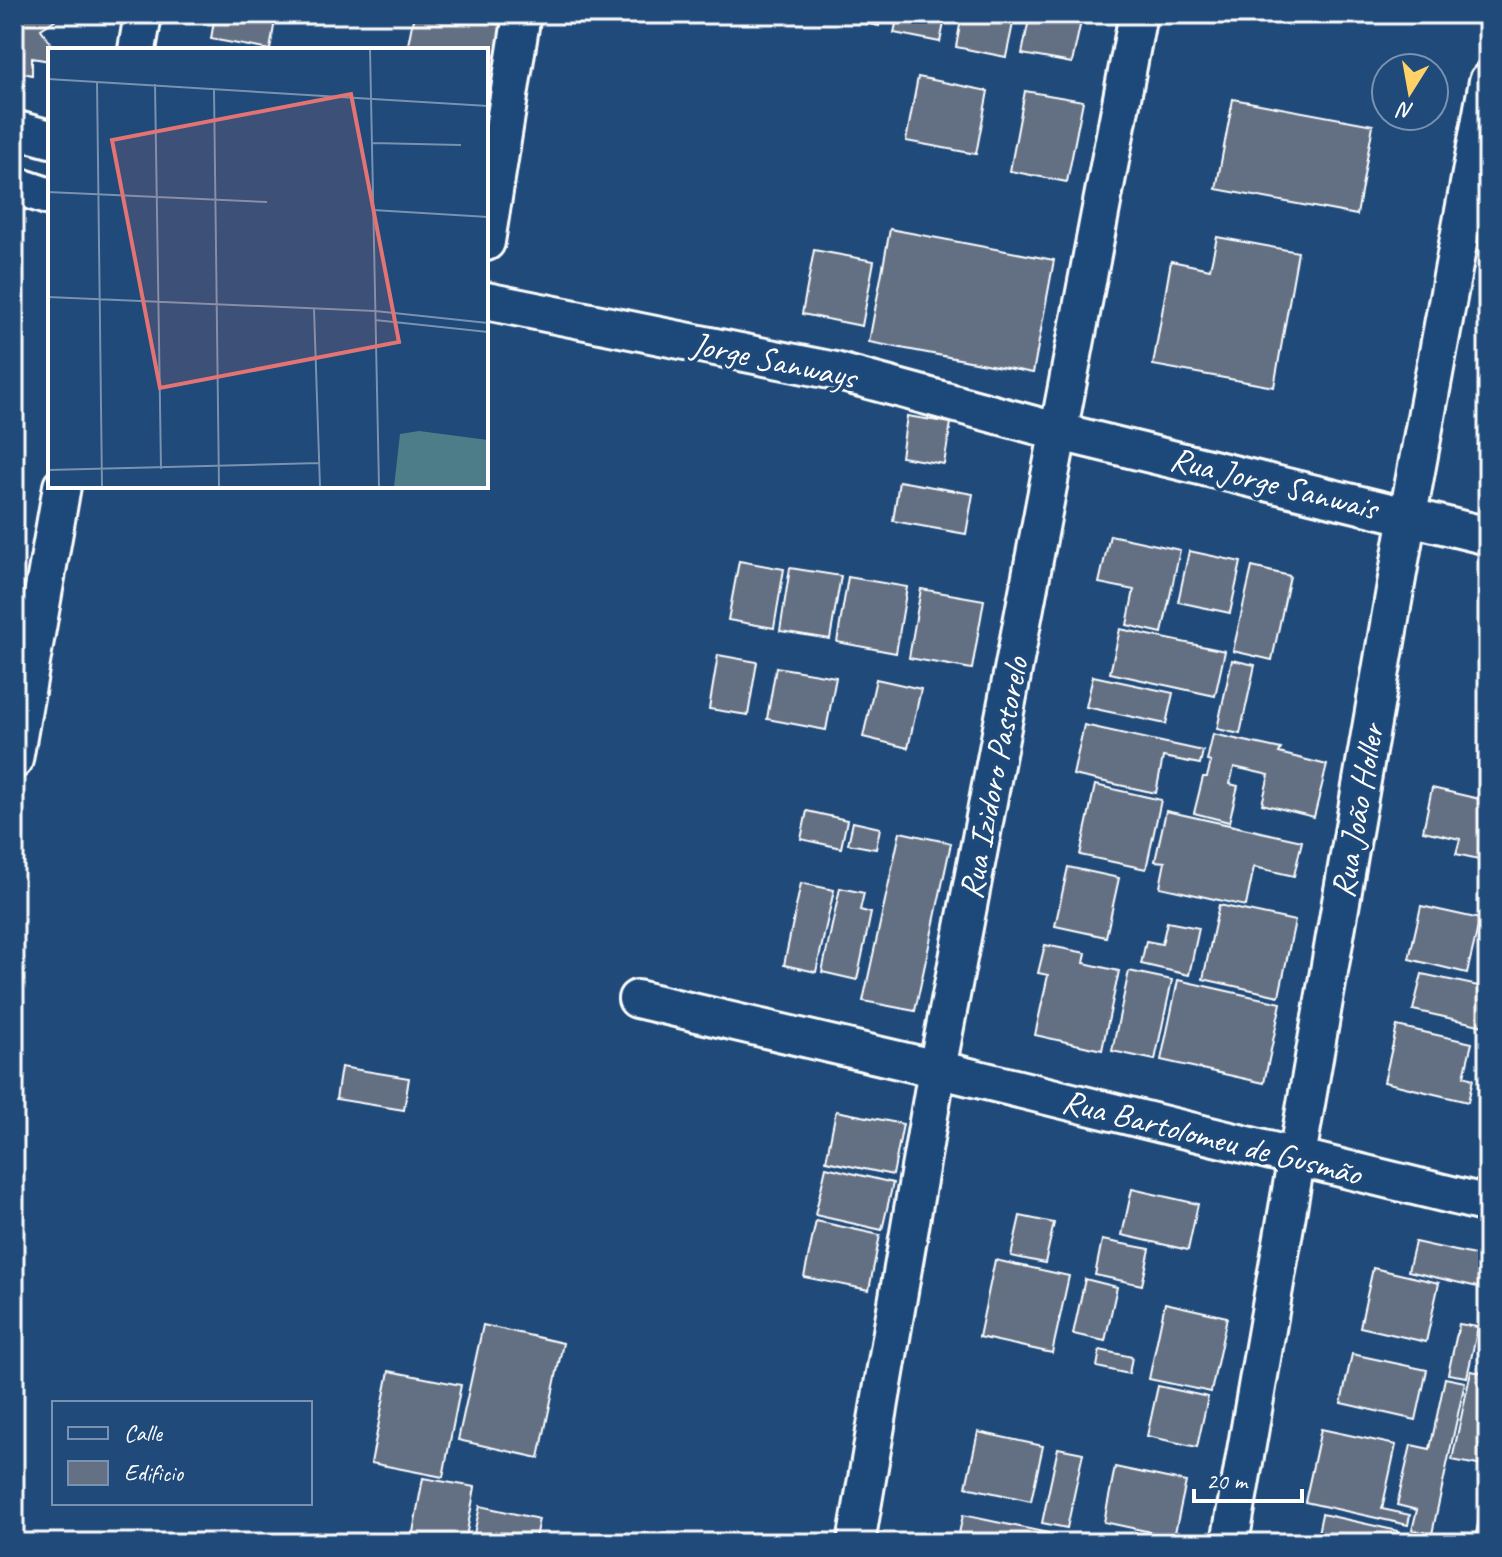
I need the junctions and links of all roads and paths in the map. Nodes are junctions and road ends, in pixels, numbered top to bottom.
1 (143, 14) edge
2 (522, 14) edge
3 (1138, 14) edge
4 (137, 48) edge
5 (1488, 81) edge
6 (14, 129) edge
7 (48, 138) edge
8 (14, 185) edge
9 (48, 196) edge
10 (488, 229) edge
11 (488, 301) edge
12 (1060, 432) junction
13 (62, 488) edge
14 (1408, 515) junction
15 (1488, 536) edge
16 (14, 760) edge
17 (637, 999) dead end
18 (937, 1069) junction
19 (1297, 1159) junction
20 (1488, 1204) edge
21 (856, 1543) edge
22 (1230, 1543) edge

1 - 4 street
2 - 10 street
3 - 12 street, Rua Izidoro Pastorelo
5 - 14 street, Rua João Holler
6 - 7 street
8 - 9 street
11 - 12 street, Jorge Sanways
12 - 14 street, Rua Jorge Sanwais
12 - 18 street, Rua Izidoro Pastorelo
13 - 16 street
14 - 15 street, Rua Jorge Sanwais
14 - 19 street, Rua João Holler
17 - 18 street, Rua Bartolomeu de Gusmão
18 - 19 street, Rua Bartolomeu de Gusmão
18 - 21 street, Rua Izidoro Pastorelo
19 - 20 street, Rua Bartolomeu de Gusmão
19 - 22 street, Rua João Holler

